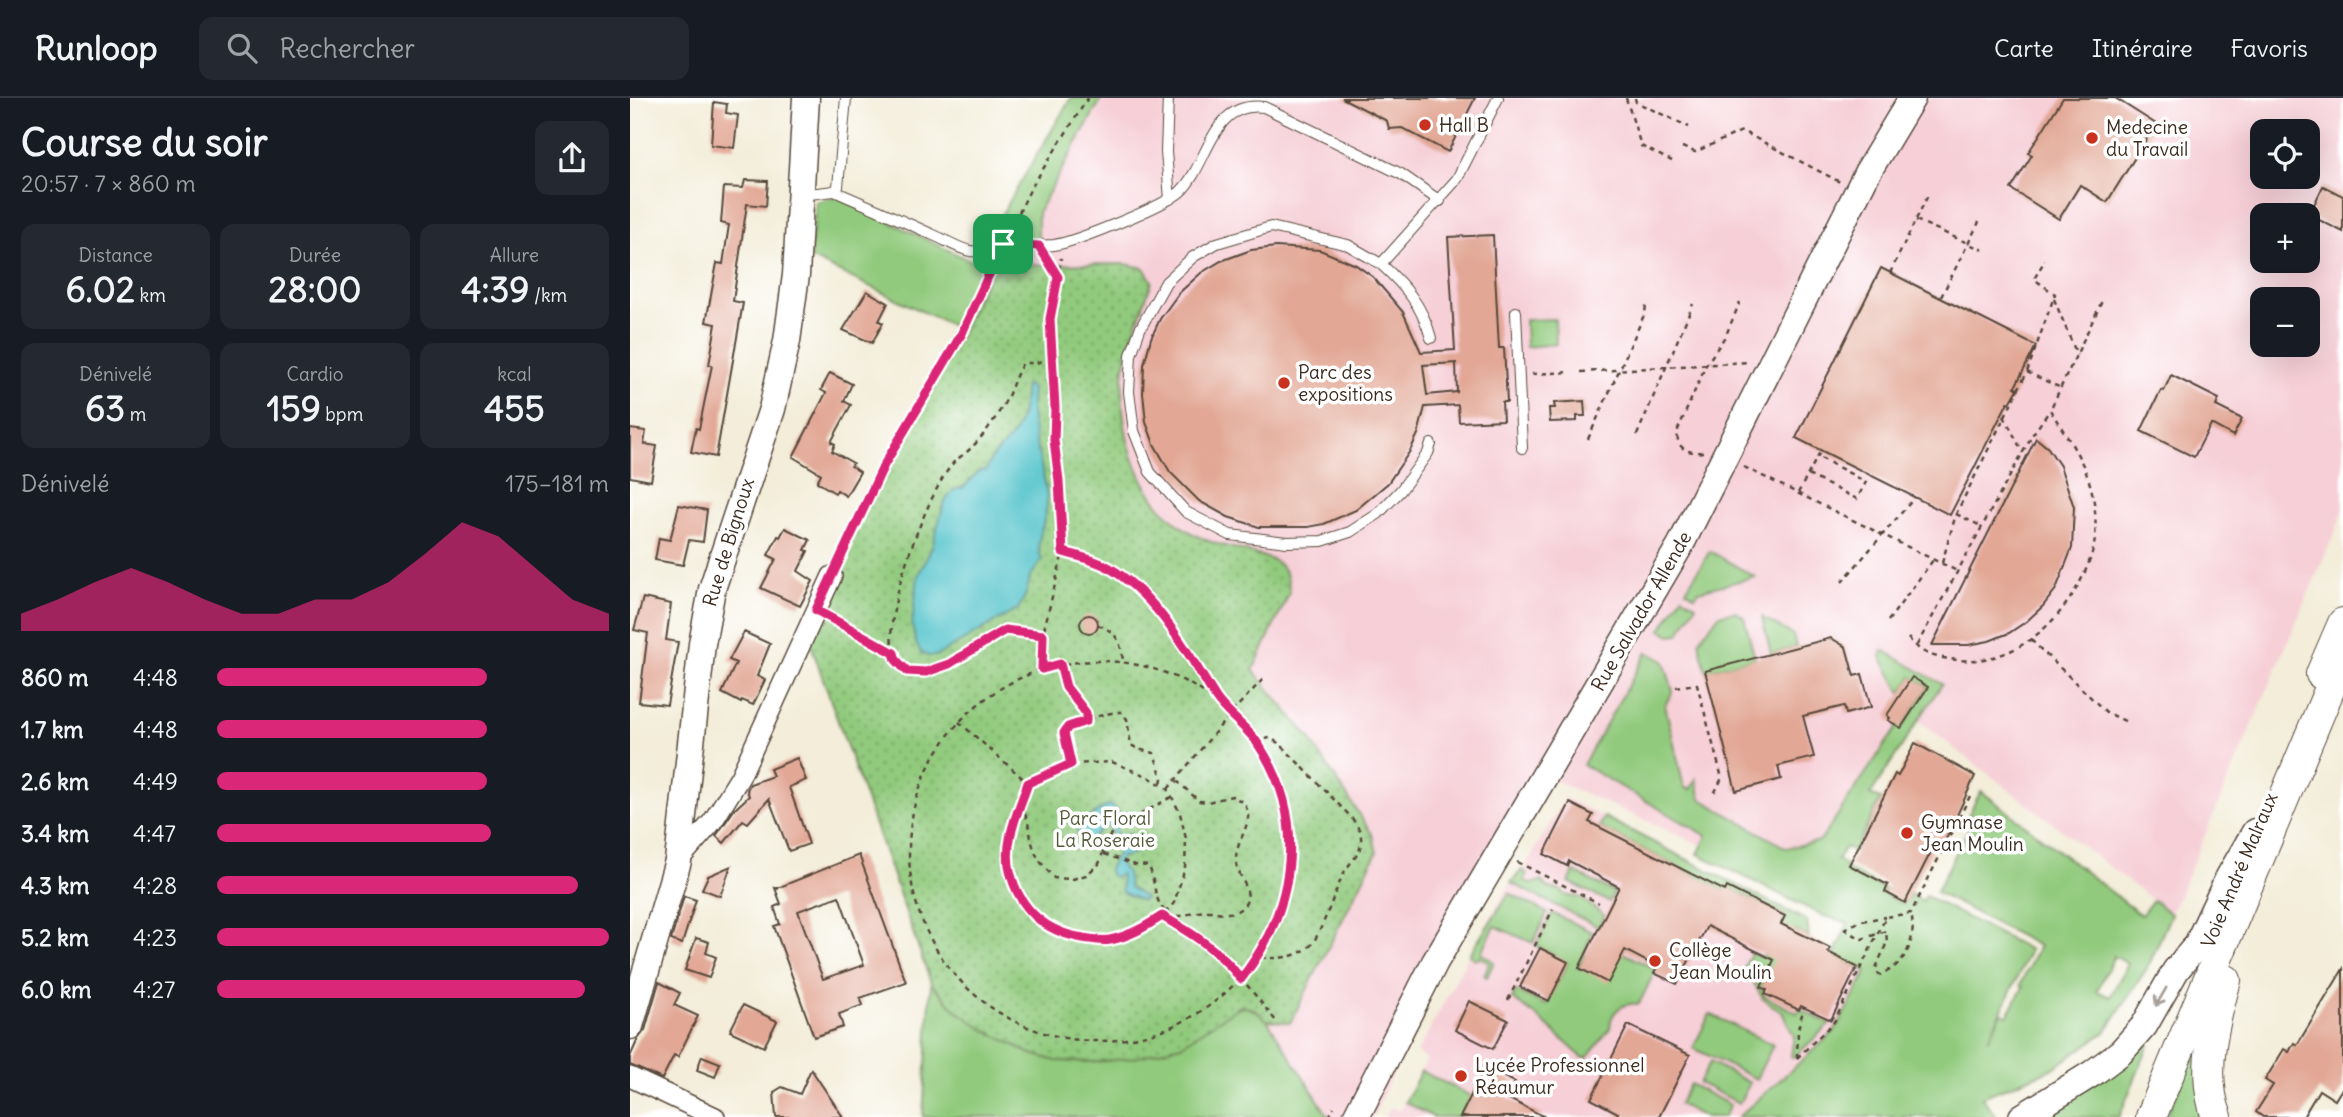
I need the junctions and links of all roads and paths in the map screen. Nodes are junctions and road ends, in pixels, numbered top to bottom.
1 (806, 98) edge
2 (846, 98) edge
3 (1088, 98) edge
4 (1168, 98) edge
5 (1498, 98) edge
6 (1626, 98) edge
7 (1634, 98) edge
8 (1912, 98) edge
9 (1689, 127) dead end
10 (1682, 147) dead end
11 (1672, 161) dead end
12 (1843, 183) dead end
13 (834, 191) junction
14 (801, 195) junction
15 (1928, 195) dead end
16 (1170, 199) junction
17 (1440, 201) junction
18 (1916, 220) junction
19 (1979, 222) dead end
20 (1968, 243) junction
21 (1003, 244) junction
22 (1039, 246) junction
23 (1983, 250) dead end
24 (1060, 258) dead end
25 (2045, 260) dead end
26 (1381, 264) junction
27 (1890, 273) dead end
28 (1058, 277) junction
29 (1941, 297) dead end
30 (2053, 298) junction
31 (2103, 299) dead end
32 (1740, 302) dead end
33 (1693, 303) dead end
34 (1646, 306) dead end
35 (1516, 312) dead end
36 (1432, 338) dead end
37 (2077, 355) junction
38 (1052, 358) junction
39 (1773, 360) junction
40 (1706, 365) junction
41 (1667, 368) junction
42 (1619, 370) junction
43 (1571, 372) dead end
44 (1581, 372) dead end
45 (2027, 372) junction
46 (1520, 375) junction
47 (2061, 388) junction
48 (2050, 410) junction
49 (2004, 416) junction
50 (1637, 435) dead end
51 (1588, 439) dead end
52 (1430, 444) dead end
53 (1522, 448) dead end
54 (1821, 450) dead end
55 (2023, 453) junction
56 (1725, 457) junction
57 (1817, 457) junction
58 (1808, 475) junction
59 (1798, 493) junction
60 (1915, 497) dead end
61 (1956, 514) junction
62 (1983, 527) junction
63 (1883, 535) junction
64 (1063, 552) junction
65 (1933, 560) junction
66 (1941, 564) junction
67 (1959, 572) junction
68 (832, 576) joint
69 (1842, 582) dead end
70 (816, 610) junction
71 (1888, 621) dead end
72 (2343, 623) edge
73 (1098, 625) dead end
74 (1043, 635) junction
75 (1908, 638) dead end
76 (2031, 640) junction
77 (1916, 646) junction
78 (894, 653) junction
79 (2343, 657) edge
80 (1123, 661) junction
81 (1060, 664) junction
82 (1042, 669) junction
83 (1266, 676) dead end
84 (1676, 687) dead end
85 (1219, 702) junction
86 (1231, 713) junction
87 (1086, 721) junction
88 (959, 722) junction
89 (2129, 723) dead end
90 (1255, 741) junction
91 (1071, 764) junction
92 (1176, 780) junction
93 (1028, 783) junction
94 (1161, 784) junction
95 (1168, 789) junction
96 (1972, 792) dead end
97 (1173, 796) junction
98 (1713, 796) dead end
99 (1020, 805) junction
100 (2261, 834) junction
101 (1104, 853) junction
102 (678, 861) junction
103 (1525, 867) dead end
104 (1599, 903) dead end
105 (1552, 909) dead end
106 (1911, 913) junction
107 (1164, 914) junction
108 (1886, 917) junction
109 (1877, 935) junction
110 (1258, 957) junction
111 (1241, 979) junction
112 (1508, 1000) dead end
113 (1804, 1007) dead end
114 (1276, 1021) dead end
115 (630, 1026) edge
116 (630, 1077) edge
117 (1345, 1112) edge
118 (715, 1117) edge
119 (1328, 1117) edge
120 (2022, 1117) edge
121 (2136, 1117) edge
122 (2151, 1117) edge
123 (2217, 1117) edge

1 - 14 street, Rue de Bignoux
2 - 13 lane
3 - 21 path
4 - 16 lane
5 - 17 lane
6 - 11 path
7 - 9 path
8 - 39 street, Rue Salvador Allende
10 - 12 path
13 - 14 lane
13 - 21 lane
14 - 102 street, Rue de Bignoux
15 - 18 path
16 - 17 lane
16 - 22 lane
17 - 26 lane
18 - 20 path
18 - 27 path
19 - 20 path
20 - 23 path
20 - 29 path
21 - 22 lane
21 - 68 path
22 - 28 path
24 - 28 path
25 - 30 path
26 - 36 lane
26 - 52 lane
28 - 38 path
30 - 37 path
30 - 45 path
31 - 37 path
32 - 40 path
33 - 41 path
34 - 42 path
35 - 46 lane
37 - 47 path
38 - 64 path
38 - 78 path
39 - 40 path
39 - 56 street, Rue Salvador Allende
40 - 41 path
40 - 56 path
41 - 42 path
41 - 50 path
42 - 44 path
42 - 51 path
43 - 46 path
45 - 47 path
45 - 49 path
46 - 53 lane
47 - 48 path
48 - 55 path
48 - 76 path
49 - 55 path
49 - 61 path
54 - 57 path
55 - 62 path
56 - 59 path
56 - 117 street, Rue Salvador Allende
57 - 58 path
57 - 58 path
58 - 59 path
59 - 63 path
60 - 63 path
61 - 62 path
61 - 66 path
62 - 67 path
63 - 65 path
63 - 69 path
64 - 74 path
64 - 85 path
65 - 66 path
65 - 71 path
66 - 67 path
67 - 77 path
68 - 70 street
70 - 78 path
70 - 102 street
72 - 100 main road, Voie André Malraux
73 - 80 path
74 - 78 path
74 - 82 path
75 - 77 path
76 - 77 path
76 - 89 path
79 - 100 main road, Voie André Malraux
80 - 81 path
80 - 85 path
81 - 82 path
81 - 87 path
82 - 88 path
83 - 86 path
84 - 98 path
85 - 86 path
86 - 90 path
86 - 92 path
87 - 91 path
87 - 94 path
88 - 93 path
88 - 111 path
90 - 110 path
90 - 110 path
91 - 93 path
91 - 94 path
92 - 95 path
92 - 107 path
93 - 99 path
94 - 95 path
95 - 97 path
96 - 106 path
97 - 101 path
97 - 107 path
99 - 101 path
99 - 107 path
100 -> 120 street
100 - 121 street, Voie André Malraux
100 - 122 main road, Voie André Malraux
100 - 123 main road
101 - 107 path
102 - 115 street, Rue de Bignoux
103 - 104 path
105 - 112 path
106 - 108 path
106 - 109 path
107 - 111 path
108 - 109 path
108 - 109 path
109 - 113 path
110 - 111 path
111 - 114 path
116 - 118 street
117 - 119 path

